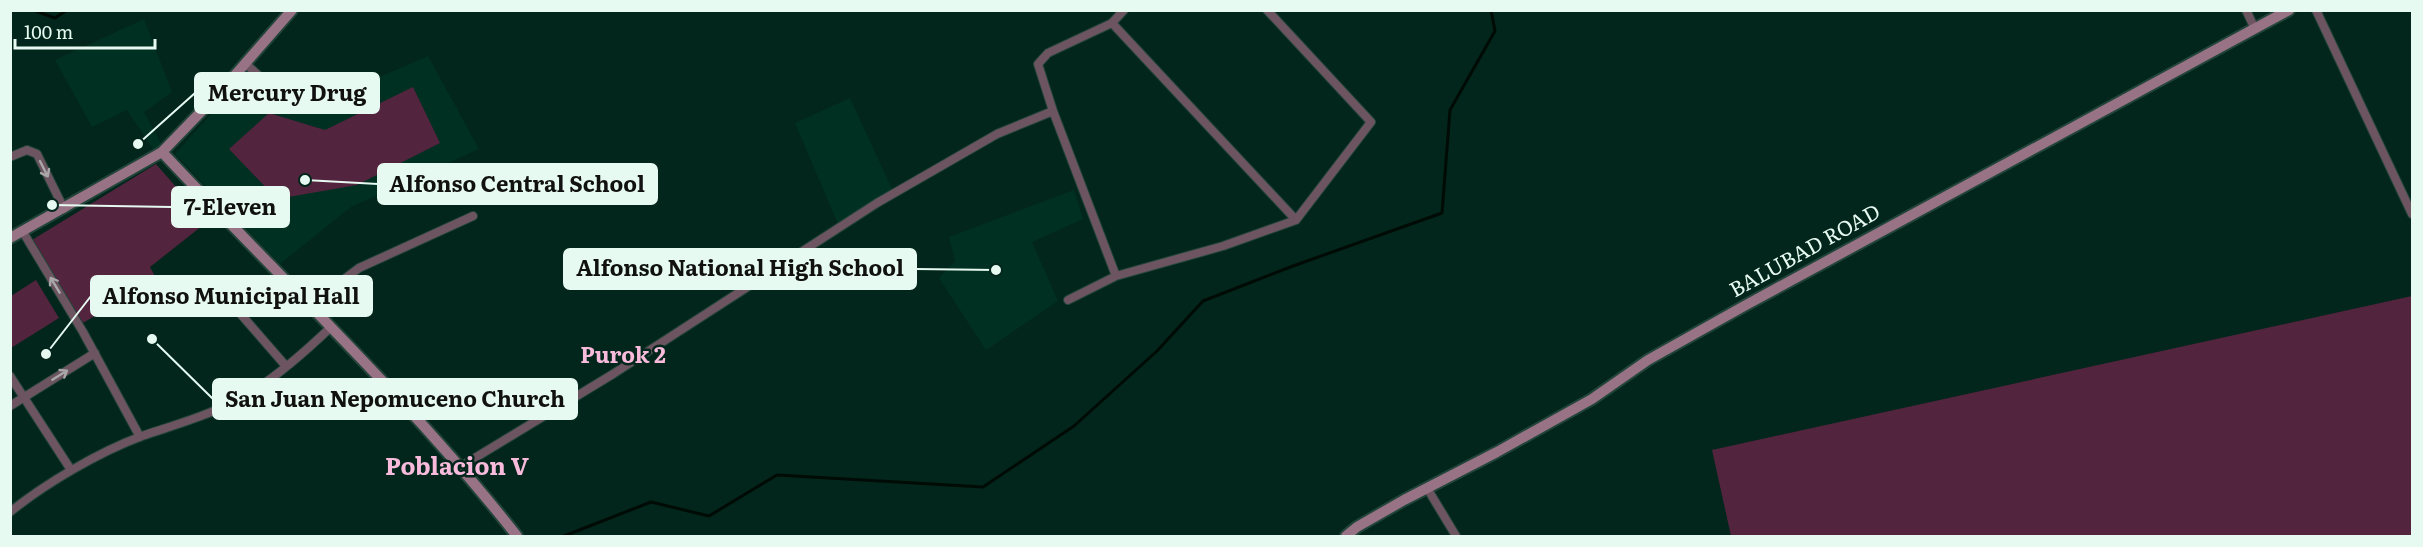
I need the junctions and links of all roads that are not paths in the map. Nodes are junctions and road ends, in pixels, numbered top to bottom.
1 (292, 10) edge
2 (1125, 10) edge
3 (1267, 10) edge
4 (2246, 10) edge
5 (2289, 10) edge
6 (2316, 10) edge
7 (1112, 23) junction
8 (2255, 29) junction
9 (245, 63) junction
10 (292, 94) dead end
11 (1053, 111) junction
12 (162, 152) junction
13 (10, 158) edge
14 (64, 209) junction
15 (2412, 214) edge
16 (473, 216) dead end
17 (1296, 220) junction
18 (23, 232) junction
19 (10, 238) edge
20 (1116, 276) junction
21 (211, 280) dead end
22 (1068, 300) dead end
23 (310, 305) junction
24 (331, 327) junction
25 (95, 353) junction
26 (285, 365) junction
27 (10, 376) edge
28 (24, 398) junction
29 (10, 406) edge
30 (140, 437) junction
31 (460, 467) junction
32 (71, 471) junction
33 (1427, 488) junction
34 (10, 512) edge
35 (516, 536) edge
36 (1346, 537) edge
37 (1456, 537) edge

1 - 9 street
2 - 7 street
3 - 17 street
4 - 8 street
5 - 8 street, BALUBAD ROAD
6 - 15 street
7 - 11 street
7 - 17 street
8 - 33 street, BALUBAD ROAD
9 - 10 street
9 - 12 street
11 - 20 street
11 - 31 street
12 - 14 street
12 - 23 street
13 -> 14 street
14 - 18 street
16 - 23 street
17 - 20 street
18 - 19 street
25 -> 18 street
20 - 22 street
21 - 26 street
23 - 24 street
24 - 26 street
24 - 31 street
28 -> 25 street
25 - 30 street
26 - 30 street
27 - 28 street
28 - 29 street
28 - 32 street
30 - 32 street
31 - 35 street
32 - 34 street
33 - 36 street, BALUBAD ROAD
33 - 37 street

